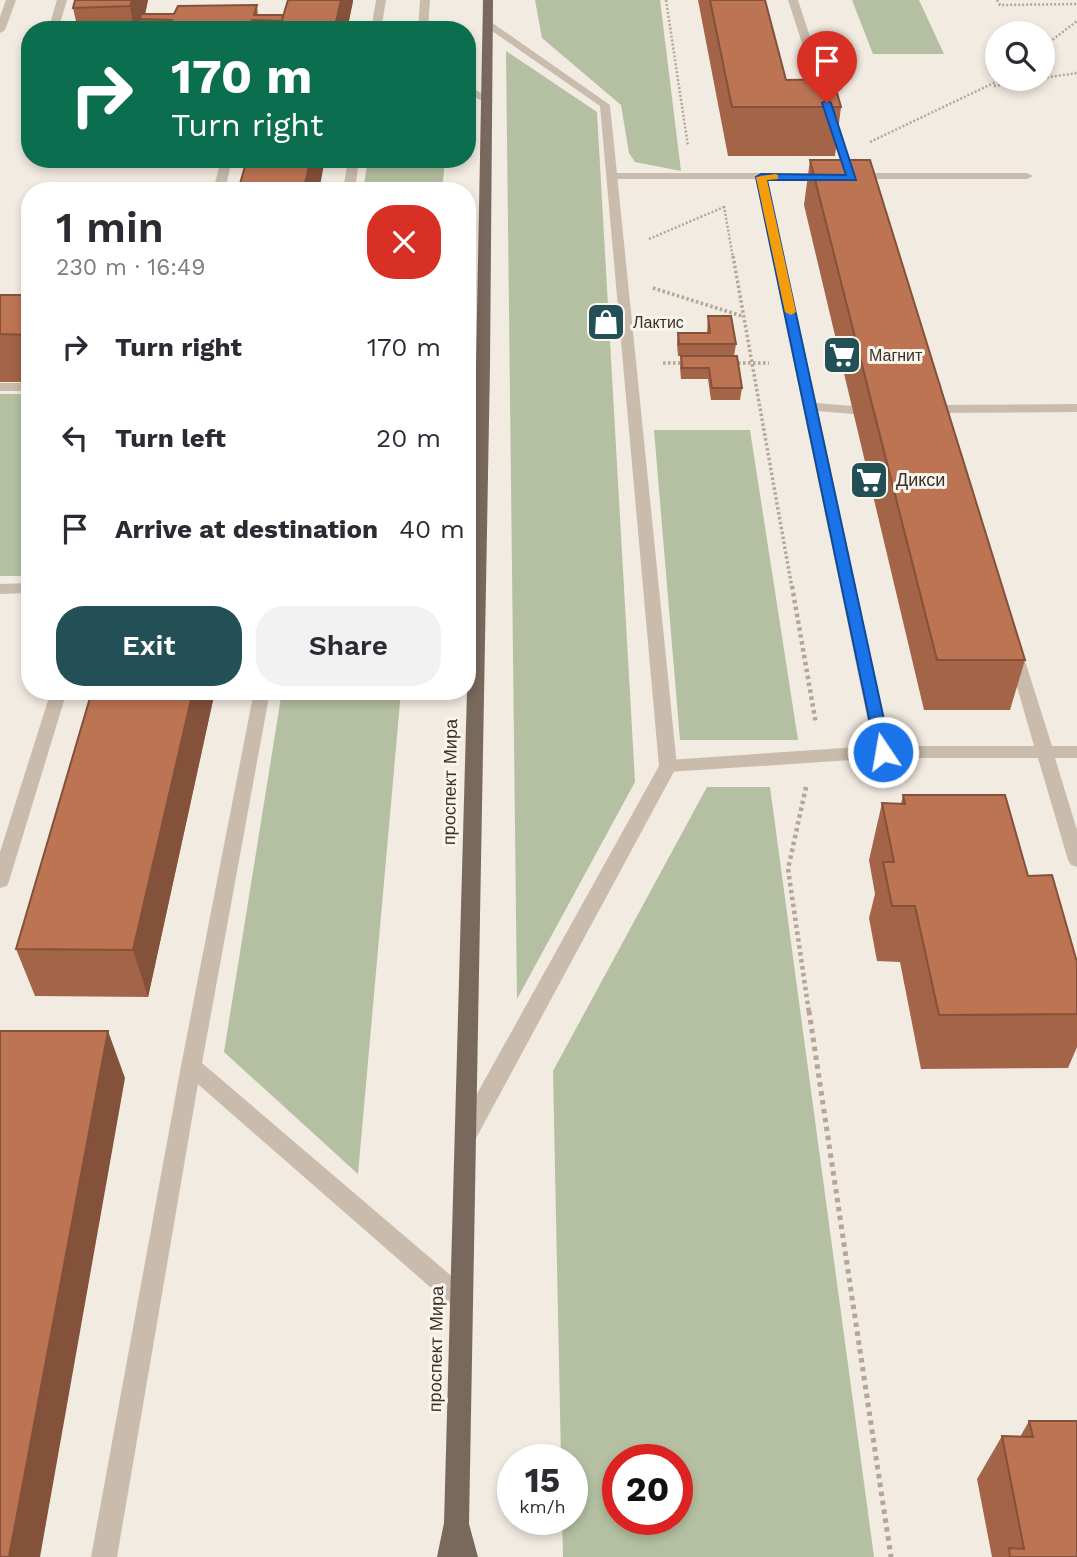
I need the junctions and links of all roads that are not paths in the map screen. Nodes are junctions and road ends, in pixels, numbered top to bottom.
1 (11, 0) edge
2 (62, 0) edge
3 (381, 0) edge
4 (425, 0) edge
5 (488, 0) edge
6 (793, 0) edge
7 (56, 21) edge
8 (378, 21) edge
9 (424, 21) edge
10 (488, 23) junction
11 (0, 30) edge
12 (476, 94) edge
13 (488, 100) junction
14 (614, 176) junction
15 (1027, 176) dead end
16 (761, 177) junction
17 (853, 178) junction
18 (867, 194) edge
19 (0, 387) edge
20 (21, 387) edge
21 (812, 407) junction
22 (1077, 408) edge
23 (853, 410) dead end
24 (922, 410) edge
25 (0, 589) edge
26 (21, 589) edge
27 (1009, 633) edge
28 (476, 665) edge
29 (56, 700) edge
30 (260, 700) edge
31 (475, 700) edge
32 (883, 752) junction
33 (1045, 752) junction
34 (1077, 752) edge
35 (668, 766) junction
36 (1077, 860) edge
37 (0, 881) edge
38 (191, 1066) junction
39 (466, 1135) junction
40 (461, 1299) junction
41 (457, 1522) junction
42 (103, 1557) edge
43 (450, 1557) edge
44 (465, 1557) edge

1 - 11 street
2 - 7 street
3 - 8 street
4 - 9 street
5 - 10 main road, проспект Мира
6 - 17 street
10 - 13 main road, проспект Мира
10 - 14 street
12 - 13 street
13 - 28 main road, проспект Мира
14 - 16 street
14 - 35 street
15 - 17 street
16 - 17 street
16 - 21 street
17 - 18 street
19 - 20 street
21 - 23 street
21 - 32 street
22 - 24 street
25 - 26 street
27 - 33 street
29 - 37 street
30 - 38 street
31 - 39 main road, проспект Мира
32 - 33 street
32 - 35 street
33 - 34 street
33 - 36 street
35 - 39 street
38 - 40 street
38 - 42 street
39 - 40 main road, проспект Мира
40 - 41 main road, проспект Мира
41 - 43 main road, проспект Мира
41 - 44 main road, проспект Мира

